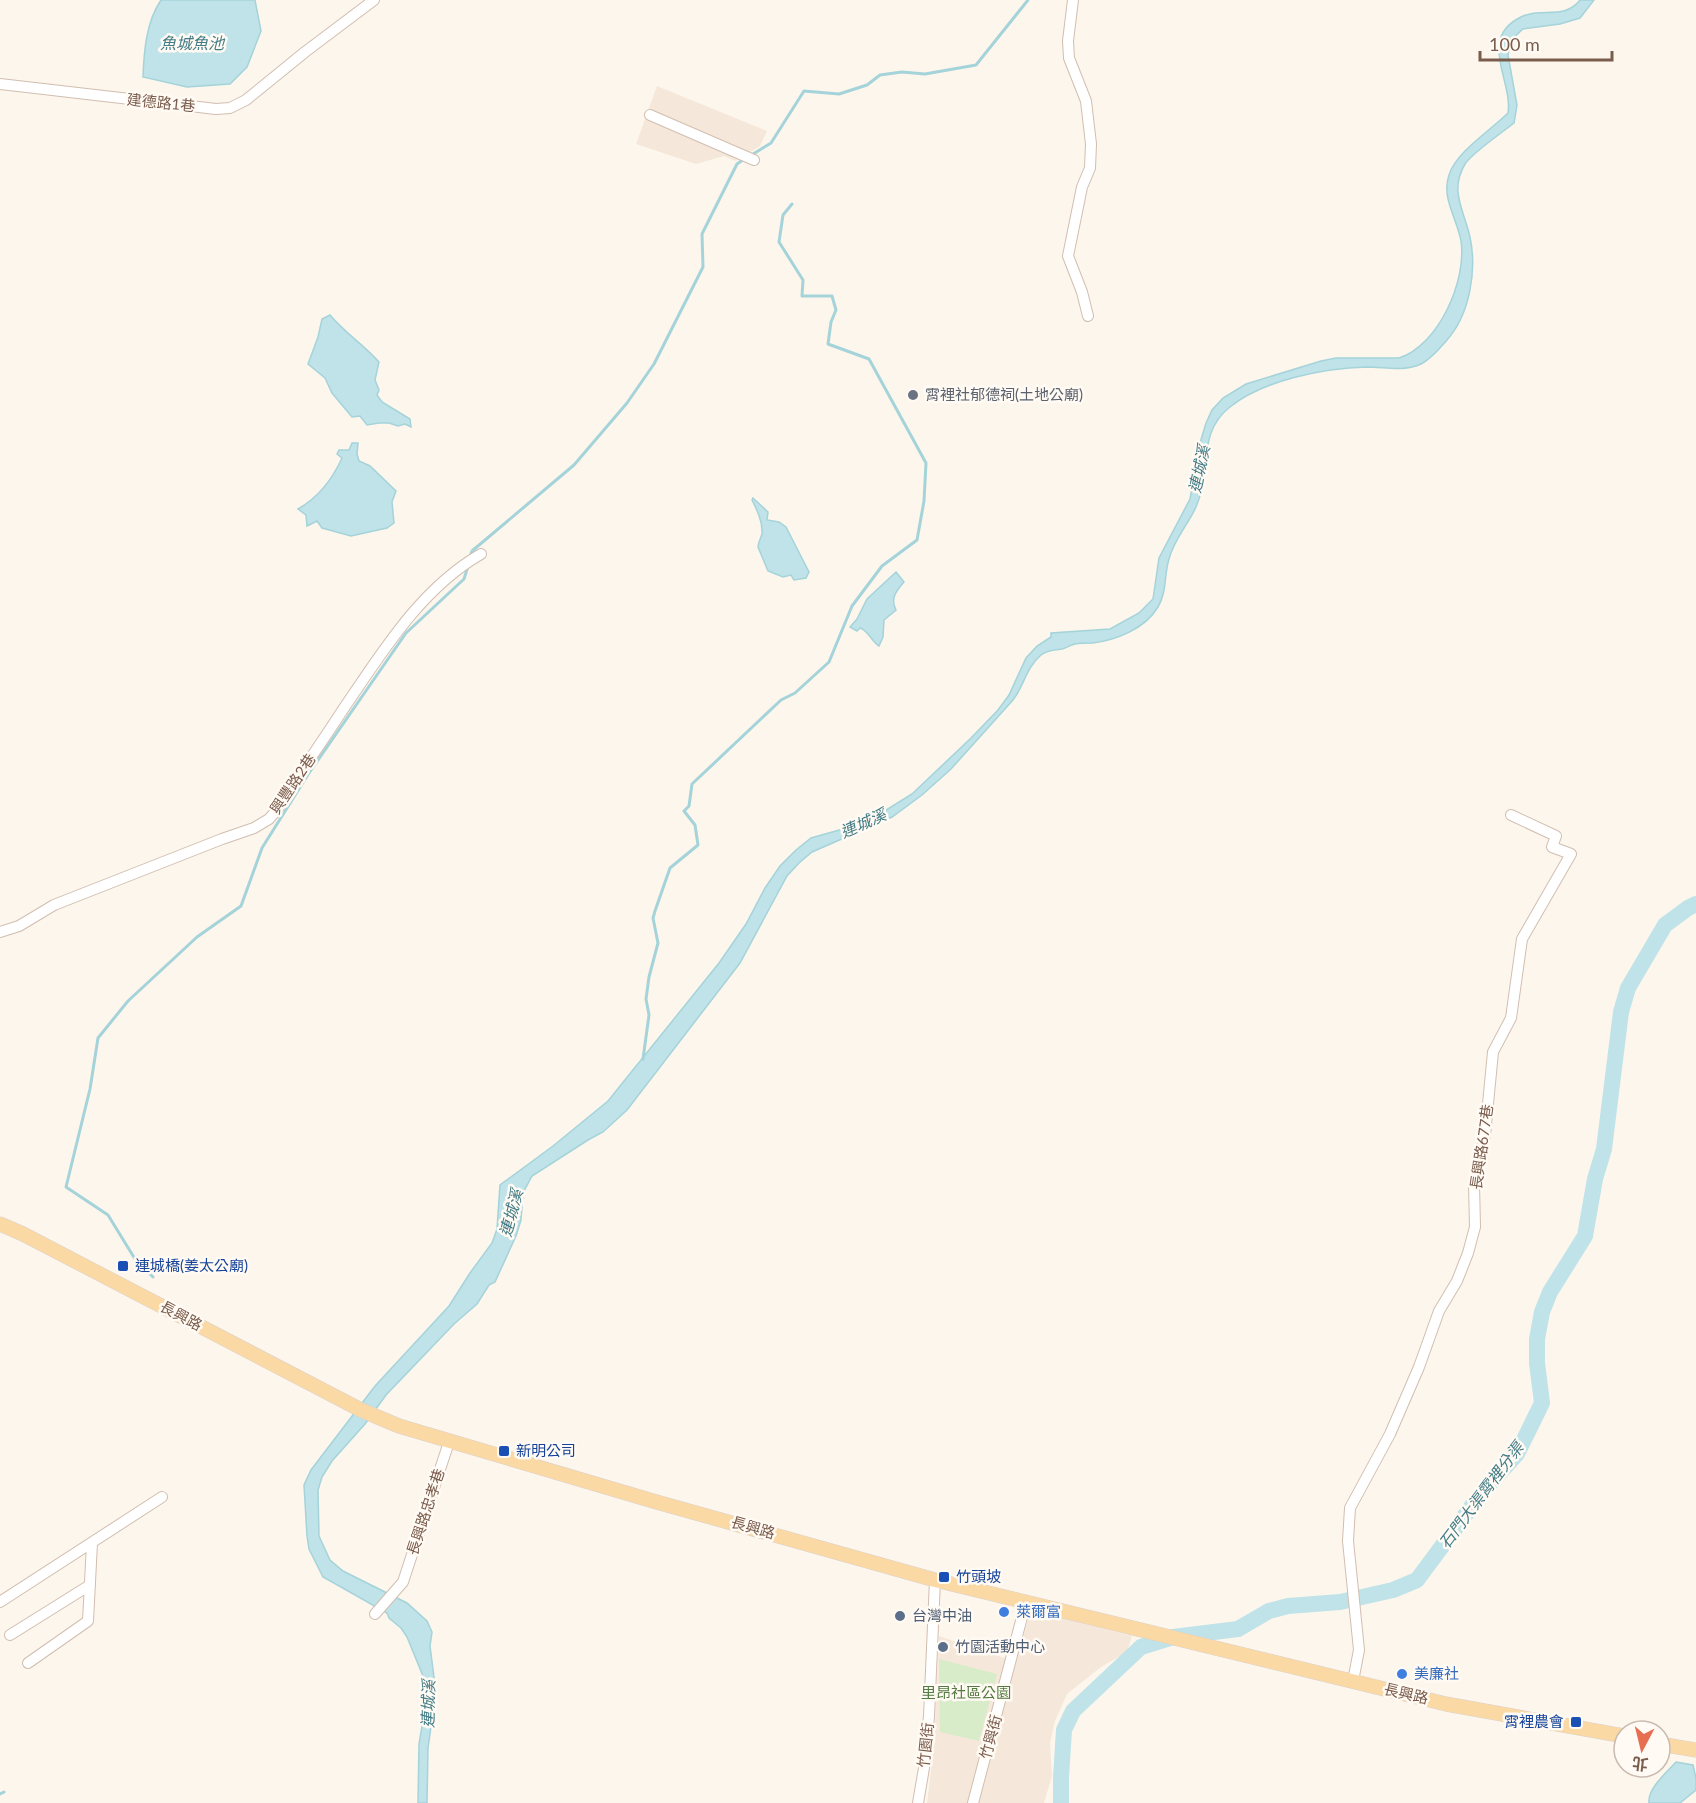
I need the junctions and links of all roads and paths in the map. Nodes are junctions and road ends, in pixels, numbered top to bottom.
1 (374, 0) edge
2 (1073, 0) edge
3 (0, 84) edge
4 (650, 115) dead end
5 (754, 160) dead end
6 (1088, 316) dead end
7 (481, 554) dead end
8 (1511, 814) dead end
9 (0, 932) edge
10 (0, 1224) edge
11 (449, 1442) junction
12 (162, 1497) dead end
13 (92, 1543) junction
14 (935, 1580) junction
15 (90, 1586) junction
16 (0, 1602) edge
17 (1026, 1602) junction
18 (375, 1614) dead end
19 (10, 1635) dead end
20 (28, 1663) dead end
21 (1353, 1682) junction
22 (1612, 1734) edge
23 (1672, 1746) edge
24 (1696, 1750) edge
25 (918, 1803) edge
26 (973, 1803) edge

1 - 3 street, 建德路1巷
2 - 6 street
4 - 5 street
7 - 9 street, 興豐路2巷
8 - 21 street, 長興路677巷
10 - 11 main road, 長興路
11 - 14 main road, 長興路
11 - 18 street, 長興路忠孝巷
12 - 13 street
13 - 15 street
13 - 16 street
14 - 17 main road, 長興路
14 - 25 street, 竹園街
15 - 19 street
15 - 20 street
17 - 21 main road, 長興路
17 - 26 street, 竹興街
21 - 22 main road, 長興路
23 - 24 main road

